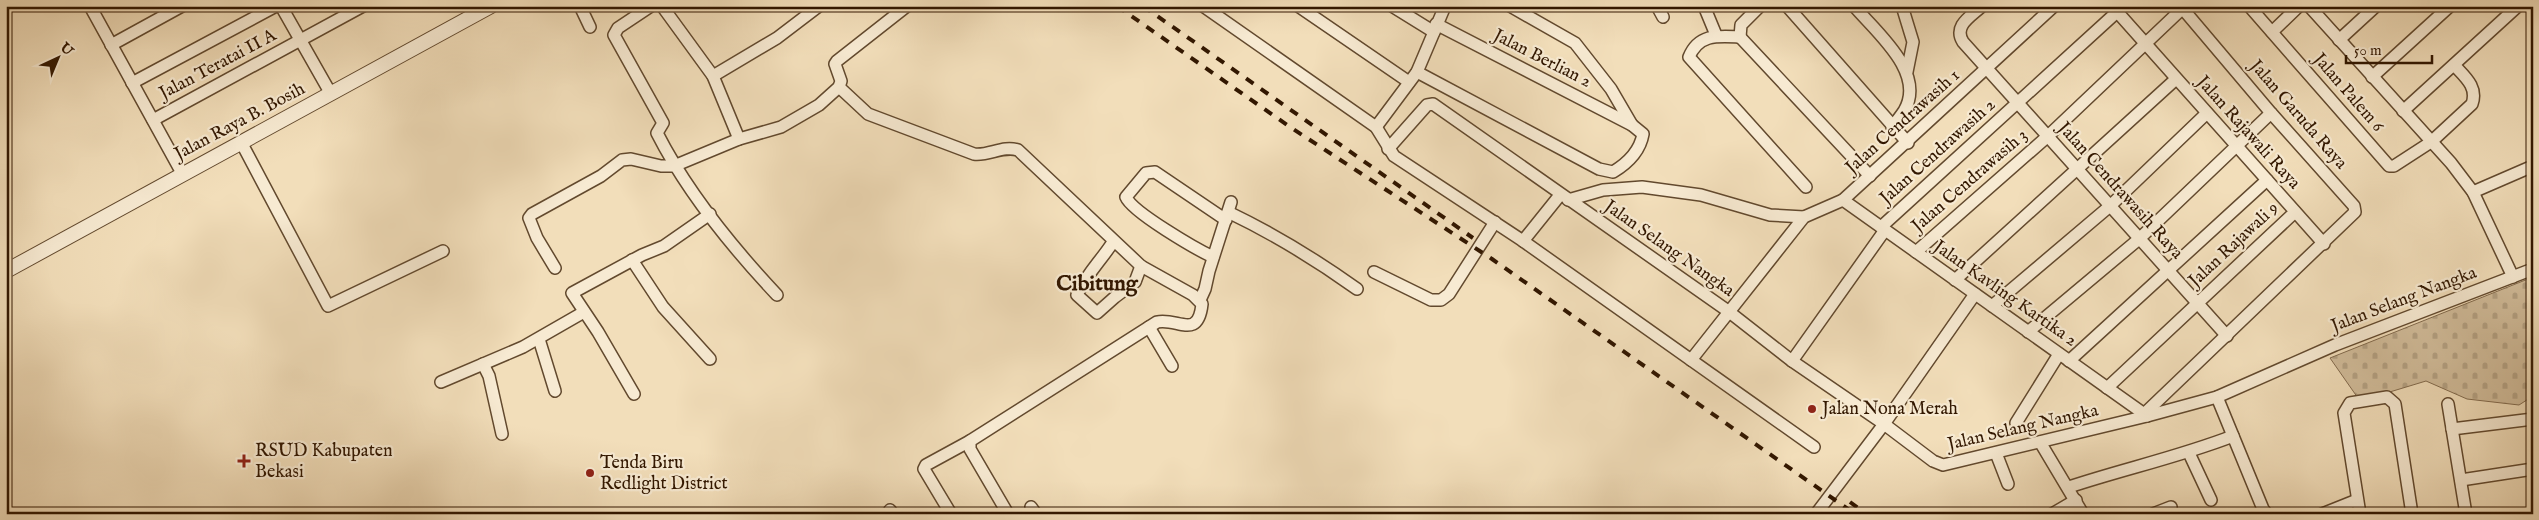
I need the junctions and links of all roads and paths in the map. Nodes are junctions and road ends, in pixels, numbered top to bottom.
1 (182, 6) edge
2 (276, 6) edge
3 (281, 6) edge
4 (363, 6) edge
5 (580, 6) edge
6 (651, 6) edge
7 (662, 6) edge
8 (819, 6) edge
9 (908, 6) edge
10 (1203, 6) edge
11 (1298, 6) edge
12 (1392, 6) edge
13 (1445, 6) edge
14 (1510, 6) edge
15 (1657, 6) edge
16 (1704, 6) edge
17 (1760, 6) edge
18 (1787, 6) edge
19 (1854, 6) edge
20 (1902, 6) edge
21 (1982, 6) edge
22 (2054, 6) edge
23 (2249, 6) edge
24 (2298, 6) edge
25 (2309, 6) edge
26 (2376, 6) edge
27 (2450, 6) edge
28 (2518, 6) edge
29 (92, 7) edge
30 (483, 8) edge
31 (2180, 8) edge
32 (2115, 9) edge
33 (1663, 17) dead end
34 (590, 27) dead end
35 (1435, 28) junction
36 (2272, 32) junction
37 (1716, 35) junction
38 (1740, 37) junction
39 (300, 40) junction
40 (2339, 40) junction
41 (111, 45) junction
42 (2146, 45) junction
43 (2454, 65) junction
44 (1987, 69) junction
45 (1417, 72) junction
46 (1907, 74) junction
47 (713, 76) junction
48 (2372, 77) junction
49 (2176, 79) junction
50 (1409, 82) junction
51 (132, 83) junction
52 (839, 88) junction
53 (331, 94) junction
54 (2018, 103) junction
55 (2403, 111) junction
56 (2207, 113) junction
57 (2271, 113) junction
58 (153, 120) junction
59 (1632, 125) junction
60 (1376, 126) junction
61 (1892, 127) junction
62 (2048, 136) junction
63 (739, 139) junction
64 (241, 142) junction
65 (2431, 142) junction
66 (1908, 143) junction
67 (2235, 145) junction
68 (1388, 148) junction
69 (674, 166) junction
70 (2533, 166) edge
71 (2077, 169) junction
72 (182, 173) junction
73 (1870, 176) junction
74 (2267, 180) junction
75 (1806, 187) dead end
76 (2473, 192) junction
77 (1564, 197) junction
78 (1843, 200) junction
79 (2110, 206) junction
80 (1228, 211) junction
81 (2295, 212) junction
82 (710, 214) junction
83 (1804, 217) junction
84 (1495, 222) junction
85 (1883, 229) junction
86 (2139, 239) junction
87 (1523, 241) junction
88 (1114, 242) junction
89 (2324, 244) junction
90 (443, 251) dead end
91 (1916, 252) junction
92 (1213, 258) junction
93 (632, 260) junction
94 (1141, 266) junction
95 (555, 268) dead end
96 (2533, 269) edge
97 (2168, 270) junction
98 (6, 271) edge
99 (1374, 272) dead end
100 (2513, 277) junction
101 (1955, 280) junction
102 (1357, 289) dead end
103 (1976, 294) junction
104 (777, 295) dead end
105 (1200, 300) junction
106 (2197, 303) junction
107 (1992, 306) junction
108 (1728, 311) junction
109 (584, 312) junction
110 (1149, 327) junction
111 (2028, 332) junction
112 (2227, 336) junction
113 (539, 339) junction
114 (2059, 354) junction
115 (710, 360) dead end
116 (1691, 360) junction
117 (1792, 361) junction
118 (2069, 361) junction
119 (483, 364) junction
120 (1172, 366) dead end
121 (441, 382) dead end
122 (2107, 388) junction
123 (555, 392) dead end
124 (634, 394) dead end
125 (2217, 397) junction
126 (2448, 404) dead end
127 (2146, 415) junction
128 (2533, 419) edge
129 (2016, 423) dead end
130 (1884, 424) junction
131 (2452, 429) junction
132 (502, 434) dead end
133 (2233, 436) junction
134 (970, 442) junction
135 (2040, 442) junction
136 (1814, 447) dead end
137 (1996, 453) junction
138 (2189, 453) junction
139 (2533, 468) edge
140 (2461, 480) junction
141 (2008, 484) dead end
142 (2069, 487) junction
143 (2076, 500) junction
144 (2211, 500) dead end
145 (2357, 500) junction
146 (2171, 507) dead end
147 (2261, 512) edge
148 (950, 514) edge
149 (1008, 514) edge
150 (1816, 514) edge
151 (2052, 514) edge
152 (2083, 514) edge
153 (2153, 514) edge
154 (2322, 514) edge
155 (2360, 514) edge
156 (2412, 514) edge
157 (2466, 514) edge

1 - 41 street
2 - 51 street
3 - 39 street
4 - 39 street, Jalan Teratai II A
5 - 34 street
6 - 69 street
7 - 47 street
8 - 47 street
9 - 52 street
10 - 60 street
11 - 50 street
12 - 35 street, Jalan Berlian 2
13 - 35 street
14 - 59 street
15 - 33 street
16 - 37 street
17 - 38 street
18 - 61 street
19 - 46 street
20 - 46 street
21 - 44 street, Jalan Cendrawasih Raya
22 - 44 street, Jalan Cendrawasih 1
23 - 36 street, Jalan Palem 6
24 - 36 street
25 - 40 street
26 - 40 street
27 - 48 street
28 - 43 street
29 - 41 street
30 - 53 street, Jalan Raya B. Bosih
31 - 42 street, Jalan Cendrawasih 3
31 - 57 street, Jalan Garuda Raya
32 - 42 street, Jalan Rajawali Raya
32 - 54 street, Jalan Cendrawasih 2
35 - 45 street
35 - 59 street, Jalan Berlian 2
36 - 65 street, Jalan Palem 6
37 - 38 street
37 - 75 street
38 - 73 street
39 - 53 street
39 - 58 street, Jalan Teratai II A
40 - 48 street
41 - 51 street
42 - 49 street, Jalan Rajawali Raya
42 - 62 street, Jalan Cendrawasih 3
43 - 55 street
43 - 65 street
44 - 54 street, Jalan Cendrawasih Raya
44 - 66 street, Jalan Cendrawasih 1
45 - 50 street
45 - 59 street
46 - 61 street
47 - 63 street
48 - 55 street
49 - 56 street, Jalan Rajawali Raya
49 - 71 street
50 - 60 street
51 - 58 street
52 - 63 street
52 - 88 street
53 - 64 street, Jalan Raya B. Bosih
54 - 62 street, Jalan Cendrawasih Raya
54 - 85 street, Jalan Cendrawasih 2
55 - 65 street
56 - 67 street, Jalan Rajawali Raya
56 - 79 street
57 - 67 street
57 - 89 street, Jalan Garuda Raya
58 - 72 street
60 - 68 street
61 - 66 street
62 - 71 street, Jalan Cendrawasih Raya
62 - 91 street, Jalan Cendrawasih 3
63 - 69 street
64 - 72 street, Jalan Raya B. Bosih
64 - 90 street
65 - 76 street
66 - 73 street, Jalan Cendrawasih 1
67 - 74 street, Jalan Rajawali Raya
67 - 86 street
68 - 77 street, Jalan Selang Nangka
68 - 84 street
69 - 82 street
69 - 95 street
70 - 76 street
71 - 79 street, Jalan Cendrawasih Raya
71 - 101 street
72 - 98 street, Jalan Raya B. Bosih
73 - 78 street, Jalan Cendrawasih 1
74 - 81 street, Jalan Rajawali Raya
74 - 97 street
76 - 100 street
77 - 83 street
77 - 87 street
77 - 108 street, Jalan Selang Nangka
78 - 83 street, Jalan Cendrawasih 1
78 - 85 street, Jalan Kavling Kartika 2
79 - 86 street, Jalan Cendrawasih Raya
79 - 107 street
80 - 92 street
80 - 92 street
80 - 102 street
81 - 89 street, Jalan Rajawali Raya
81 - 106 street, Jalan Rajawali 9
82 - 93 street
82 - 104 street
83 - 108 street
84 - 87 street
84 - 99 street
85 - 91 street, Jalan Kavling Kartika 2
85 - 117 street, Jalan Cendrawasih 2
86 - 97 street, Jalan Cendrawasih Raya
86 - 111 street
87 - 116 street
88 - 94 street
88 - 94 street
89 - 112 street, Jalan Garuda Raya
91 - 101 street, Jalan Kavling Kartika 2
92 - 105 street
93 - 109 street
93 - 115 street
94 - 105 street
96 - 100 street, Jalan Selang Nangka
97 - 106 street, Jalan Cendrawasih Raya
97 - 118 street
100 - 125 street, Jalan Selang Nangka
101 - 103 street, Jalan Kavling Kartika 2
103 - 107 street, Jalan Kavling Kartika 2
103 - 130 street
105 - 110 street
106 - 112 street, Jalan Cendrawasih Raya
106 - 122 street, Jalan Rajawali 9
107 - 111 street, Jalan Kavling Kartika 2
108 - 116 street
108 - 117 street, Jalan Selang Nangka
109 - 113 street
109 - 124 street
110 - 120 street
110 - 134 street
111 - 114 street, Jalan Kavling Kartika 2
112 - 127 street, Jalan Garuda Raya
113 - 119 street
113 - 123 street
114 - 118 street, Jalan Kavling Kartika 2
114 - 129 street
116 - 136 street
117 - 130 street, Jalan Selang Nangka
118 - 122 street, Jalan Kavling Kartika 2
119 - 121 street
119 - 132 street
122 - 127 street, Jalan Kavling Kartika 2
125 - 127 street, Jalan Selang Nangka
125 - 133 street
126 - 131 street
127 - 135 street, Jalan Selang Nangka
128 - 131 street
130 - 137 street, Jalan Selang Nangka
130 - 150 street
131 - 140 street
133 - 138 street
133 - 147 street
134 - 148 street
134 - 149 street
135 - 137 street, Jalan Selang Nangka
135 - 142 street
137 - 141 street
138 - 142 street
138 - 144 street
139 - 140 street
140 - 157 street
142 - 143 street
143 - 151 street
143 - 152 street
145 - 154 street
145 - 155 street
145 - 156 street
146 - 153 street

